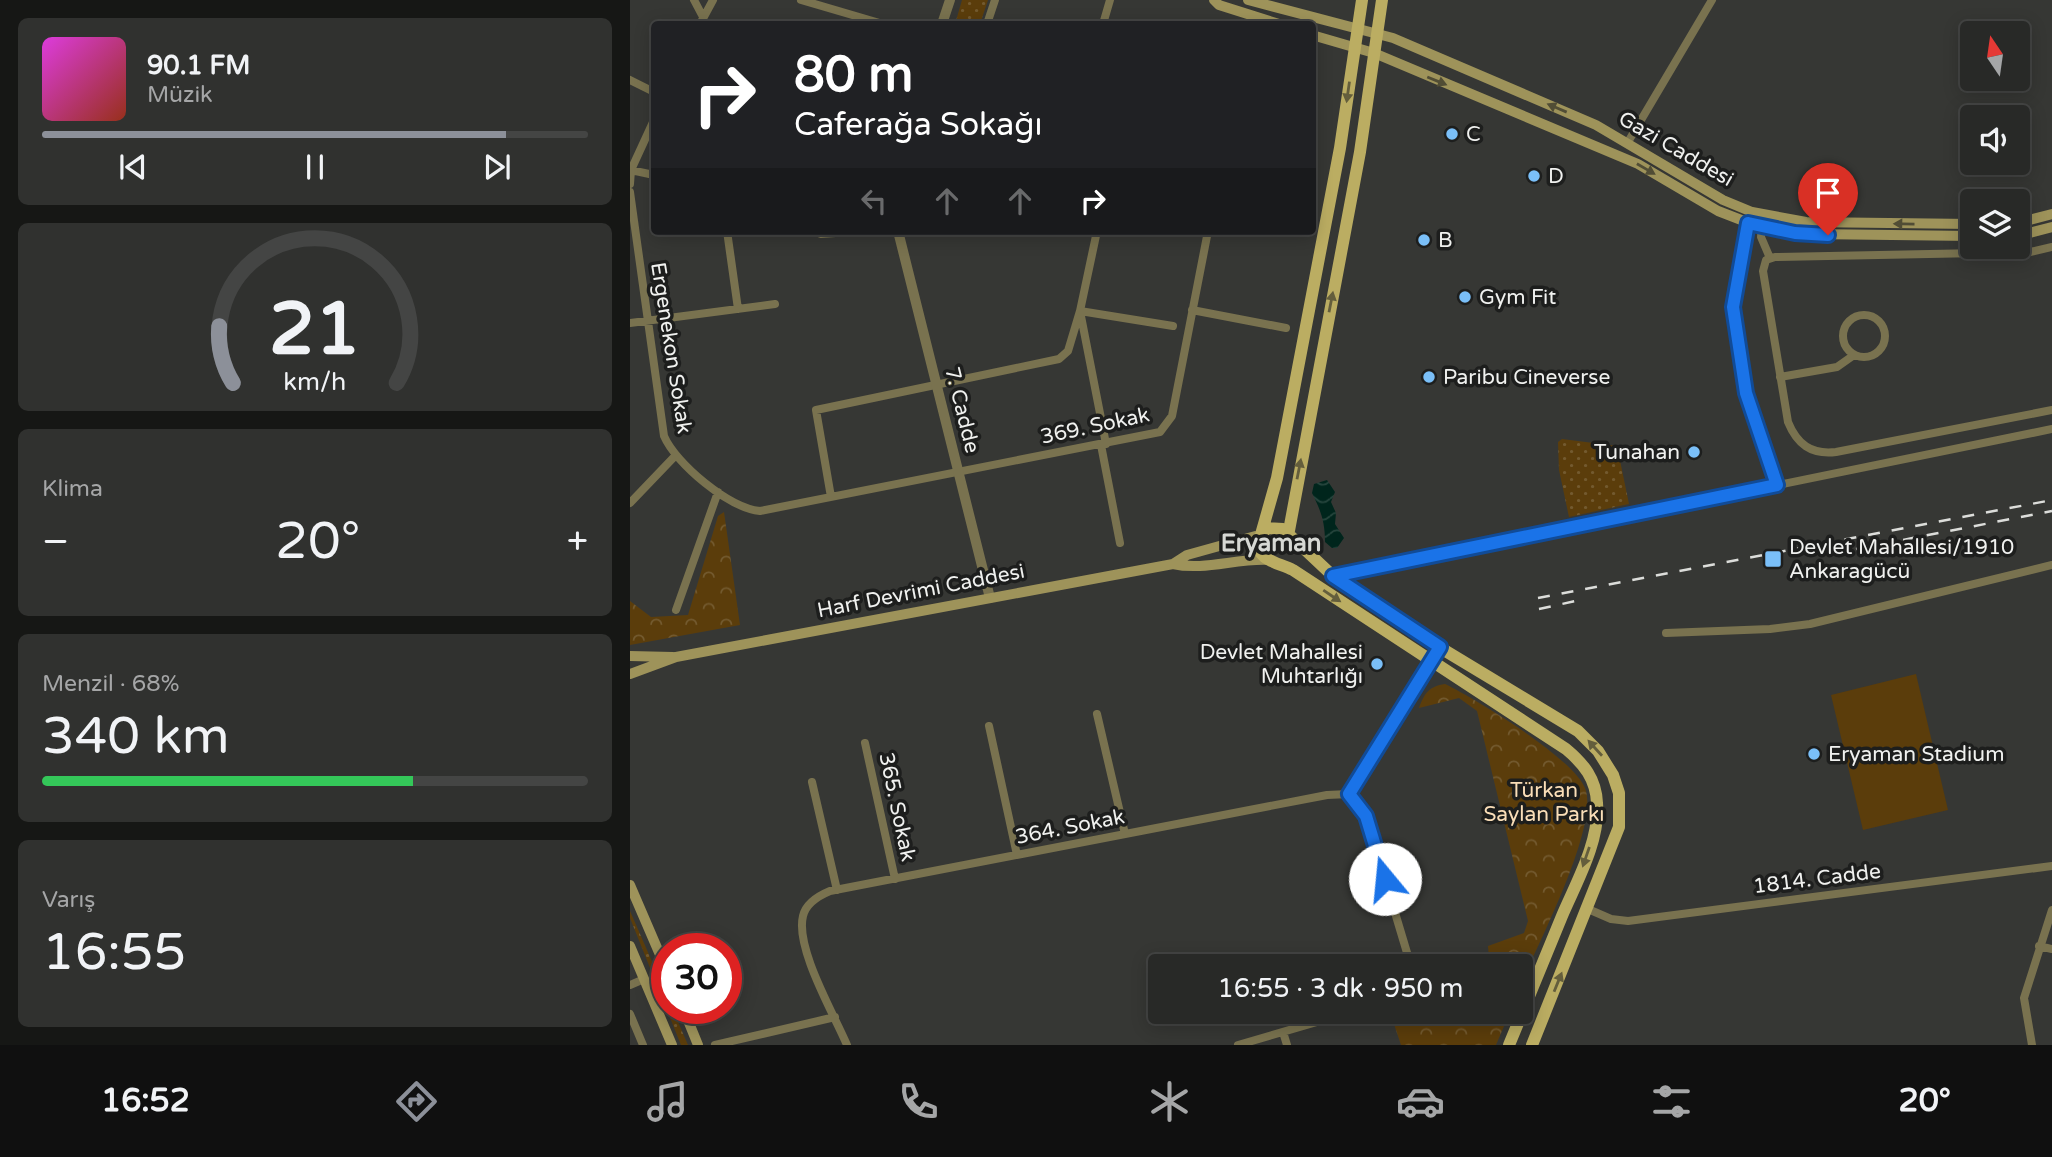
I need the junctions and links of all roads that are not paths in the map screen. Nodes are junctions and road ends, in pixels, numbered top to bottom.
1 (694, 0) edge
2 (801, 0) edge
3 (950, 0) edge
4 (995, 0) edge
5 (1110, 0) edge
6 (1214, 0) edge
7 (1248, 0) edge
8 (1362, 0) edge
9 (1382, 0) edge
10 (1712, 0) edge
11 (712, 2) edge
12 (829, 4) edge
13 (702, 21) edge
14 (875, 21) edge
15 (943, 21) edge
16 (988, 21) edge
17 (1104, 21) edge
18 (1270, 21) edge
19 (1357, 28) junction
20 (1377, 32) junction
21 (1316, 37) edge
22 (1354, 49) junction
23 (1374, 53) junction
24 (630, 80) edge
25 (651, 90) edge
26 (1596, 125) junction
27 (651, 126) edge
28 (1588, 142) junction
29 (1628, 142) junction
30 (630, 170) edge
31 (651, 174) edge
32 (630, 184) edge
33 (630, 192) edge
34 (2052, 214) edge
35 (2030, 220) edge
36 (1764, 221) junction
37 (1748, 223) junction
38 (1960, 225) edge
39 (2052, 227) edge
40 (2030, 233) edge
41 (728, 235) edge
42 (899, 235) edge
43 (1096, 235) edge
44 (1207, 235) edge
45 (1960, 236) edge
46 (2052, 247) edge
47 (1770, 258) junction
48 (775, 304) dead end
49 (738, 309) junction
50 (1192, 310) junction
51 (1080, 311) junction
52 (648, 321) junction
53 (630, 323) edge
54 (1173, 326) dead end
55 (1286, 328) dead end
56 (1854, 355) junction
57 (1780, 377) junction
58 (936, 386) junction
59 (2052, 410) edge
60 (2052, 429) edge
61 (1103, 444) junction
62 (675, 456) junction
63 (957, 472) junction
64 (1777, 485) junction
65 (718, 492) junction
66 (831, 497) junction
67 (630, 503) edge
68 (1261, 533) junction
69 (1289, 537) junction
70 (1120, 543) dead end
71 (1272, 560) junction
72 (1173, 564) junction
73 (2052, 565) edge
74 (1333, 576) junction
75 (990, 598) junction
76 (676, 610) dead end
77 (1666, 633) dead end
78 (1440, 647) junction
79 (630, 656) edge
80 (676, 657) junction
81 (1431, 663) junction
82 (630, 674) edge
83 (1097, 714) dead end
84 (989, 726) dead end
85 (865, 743) dead end
86 (812, 782) dead end
87 (1349, 794) junction
88 (1125, 834) junction
89 (1017, 855) junction
90 (2052, 866) edge
91 (895, 879) junction
92 (630, 885) edge
93 (837, 890) junction
94 (1588, 909) junction
95 (2052, 910) edge
96 (651, 934) edge
97 (630, 946) edge
98 (2039, 946) junction
99 (2052, 949) edge
100 (1407, 954) edge
101 (644, 979) junction
102 (630, 985) edge
103 (630, 1014) edge
104 (835, 1017) junction
105 (689, 1024) edge
106 (1310, 1024) edge
107 (1283, 1032) junction
108 (643, 1045) edge
109 (672, 1045) edge
110 (698, 1045) edge
111 (715, 1045) edge
112 (847, 1045) edge
113 (1238, 1045) edge
114 (1287, 1045) edge
115 (1509, 1045) edge
116 (1532, 1045) edge
117 (2032, 1045) edge

1 - 13 street
2 - 12 street
3 - 15 street
4 - 16 street
5 - 17 street
6 - 18 main road
7 - 19 main road, Gazi Caddesi
8 - 19 main road
9 - 20 main road
10 - 29 street
11 - 13 street
12 - 14 street
19 - 20 main road, Gazi Caddesi
19 - 22 main road
20 - 23 main road
26 -> 20 main road, Gazi Caddesi
21 - 22 main road, Gazi Caddesi
22 - 23 main road, Gazi Caddesi
22 -> 68 main road
23 -> 28 main road, Gazi Caddesi
69 -> 23 main road
24 - 25 street
26 - 28 main road
26 - 29 main road, Gazi Caddesi
27 - 30 street
28 -> 37 main road, Gazi Caddesi
29 - 36 main road, Gazi Caddesi
30 - 31 street
30 - 32 street
33 - 52 street, Ergenekon Sokak
34 - 35 main road
36 - 37 main road, Gazi Caddesi
38 -> 36 main road, Gazi Caddesi
36 - 45 main road, Gazi Caddesi
36 - 47 street
37 - 64 street
39 - 40 main road
41 - 49 street
42 - 58 street, 7. Cadde
43 - 51 street
44 - 50 street, 369. Sokak
46 - 47 street
47 - 57 street
48 - 49 street
49 - 52 street
50 - 55 street
50 - 61 street, 369. Sokak
51 - 54 street
51 - 58 street
51 - 61 street
52 - 53 street
52 - 62 street, Ergenekon Sokak
56 - 56 street
56 - 57 street
57 - 59 street
58 - 63 street, 7. Cadde
58 - 66 street
60 - 64 street
61 - 63 street, 369. Sokak
61 - 70 street
62 - 65 street, Ergenekon Sokak
62 - 67 street
63 - 66 street, Ergenekon Sokak
63 - 75 street, 7. Cadde
64 - 74 street
65 - 66 street, Ergenekon Sokak
65 - 76 street
68 - 69 main road
68 - 71 main road
68 - 72 main road, Harf Devrimi Caddesi
69 - 71 main road
69 - 74 main road
71 - 72 main road, Harf Devrimi Caddesi
71 -> 81 main road
72 - 75 main road, Harf Devrimi Caddesi
73 - 77 street
74 - 78 main road
75 - 80 main road, Harf Devrimi Caddesi
78 - 81 main road
94 -> 78 main road
79 - 80 main road, Harf Devrimi Caddesi
80 - 82 main road, Harf Devrimi Caddesi
81 - 87 street
81 -> 115 main road
83 - 88 street
84 - 89 street
85 - 91 street, 365. Sokak
86 - 93 street
87 - 88 street, 364. Sokak
87 - 100 street
88 - 89 street, 364. Sokak
89 - 91 street, 364. Sokak
90 - 94 street, 1814. Cadde
91 - 93 street, 364. Sokak
92 - 96 main road
93 - 104 street, 364. Sokak
116 -> 94 main road
95 - 98 street
97 - 101 main road
98 - 99 street
98 - 117 street
101 - 102 street
101 - 109 main road
103 - 108 street
104 - 111 street
104 - 112 street
105 - 110 main road
106 - 107 street
107 - 113 street
107 - 114 street

